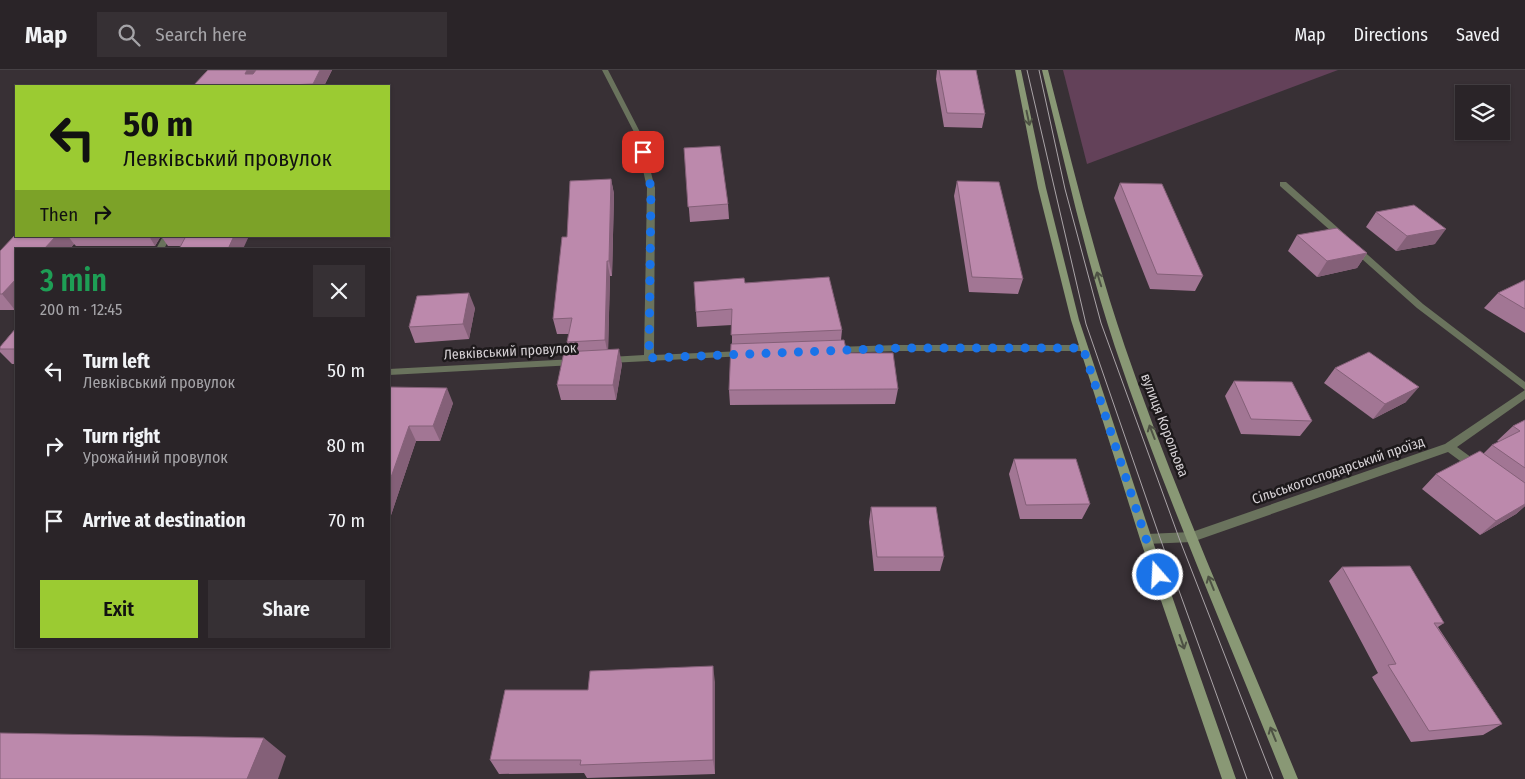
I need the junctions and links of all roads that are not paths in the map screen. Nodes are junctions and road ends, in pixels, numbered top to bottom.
1 (605, 70) edge
2 (1018, 70) edge
3 (1046, 70) edge
4 (1283, 184) dead end
5 (1083, 348) junction
6 (829, 350) edge
7 (749, 354) edge
8 (649, 358) junction
9 (601, 360) edge
10 (582, 361) edge
11 (390, 372) edge
12 (1525, 387) edge
13 (1525, 394) edge
14 (1450, 447) junction
15 (1487, 475) edge
16 (1192, 537) junction
17 (1146, 539) junction
18 (1229, 779) edge
19 (1291, 779) edge

1 - 8 street
2 -> 5 main road
16 -> 3 main road, вулиця Корольова
4 - 12 street
5 - 6 street
5 - 17 main road
7 - 8 street
8 - 9 street
10 - 11 street, Левківський провулок
13 - 14 street, Сільськогосподарський проїзд
14 - 15 street
14 - 16 street, Сільськогосподарський проїзд
16 - 17 street, Сільськогосподарський проїзд
19 -> 16 main road, вулиця Корольова
17 -> 18 main road

